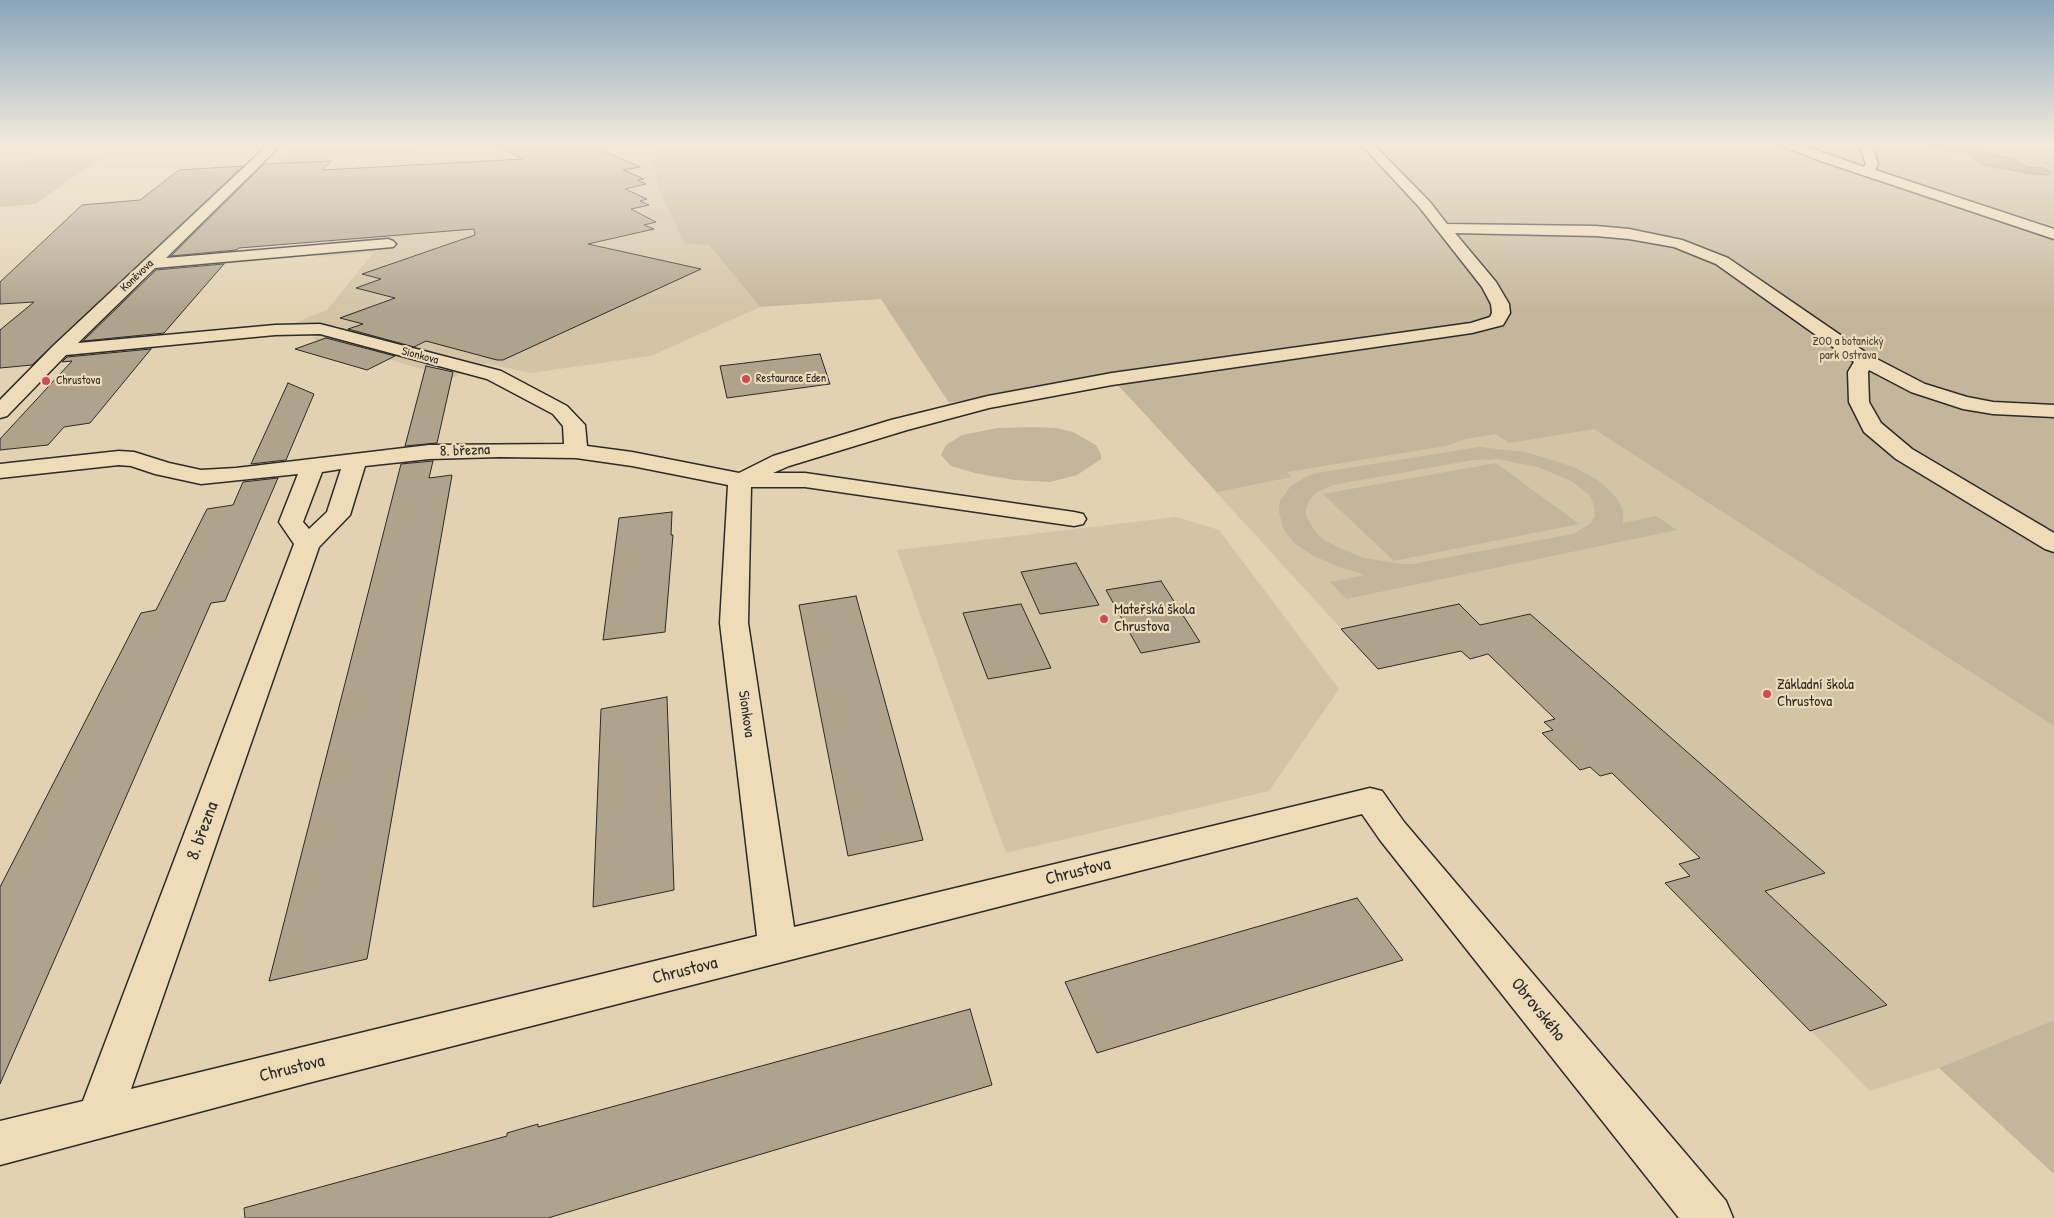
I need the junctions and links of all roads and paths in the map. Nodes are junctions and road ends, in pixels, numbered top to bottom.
1 (216, 200) edge
2 (1420, 200) edge
3 (1952, 200) edge
4 (1443, 228) junction
5 (2054, 234) edge
6 (388, 244) dead end
7 (149, 264) junction
8 (60, 350) junction
9 (1864, 360) junction
10 (2054, 411) edge
11 (0, 412) edge
12 (576, 451) junction
13 (355, 461) junction
14 (313, 465) junction
15 (0, 471) edge
16 (740, 480) junction
17 (1074, 519) dead end
18 (307, 544) junction
19 (2054, 544) edge
20 (1370, 800) joint
21 (778, 947) junction
22 (99, 1118) junction
23 (0, 1143) edge
24 (1709, 1218) edge

1 - 7 street, Koněvova
2 - 4 street
3 - 5 street
4 - 9 street
4 - 16 street
6 - 7 street
7 - 8 street, Koněvova
8 - 11 street, Koněvova
8 - 12 street, Sionkova
9 - 10 street
9 - 19 street
12 - 13 street, 8. března
12 - 16 street
13 - 14 street, 8. března
13 - 18 street, 8. března
14 - 15 street, 8. března
14 - 18 street
16 - 17 street
16 - 21 street, Sionkova
18 - 22 street, 8. března
20 - 21 street, Chrustova
20 - 24 street, Obrovského
21 - 22 street, Chrustova
22 - 23 street, Chrustova

